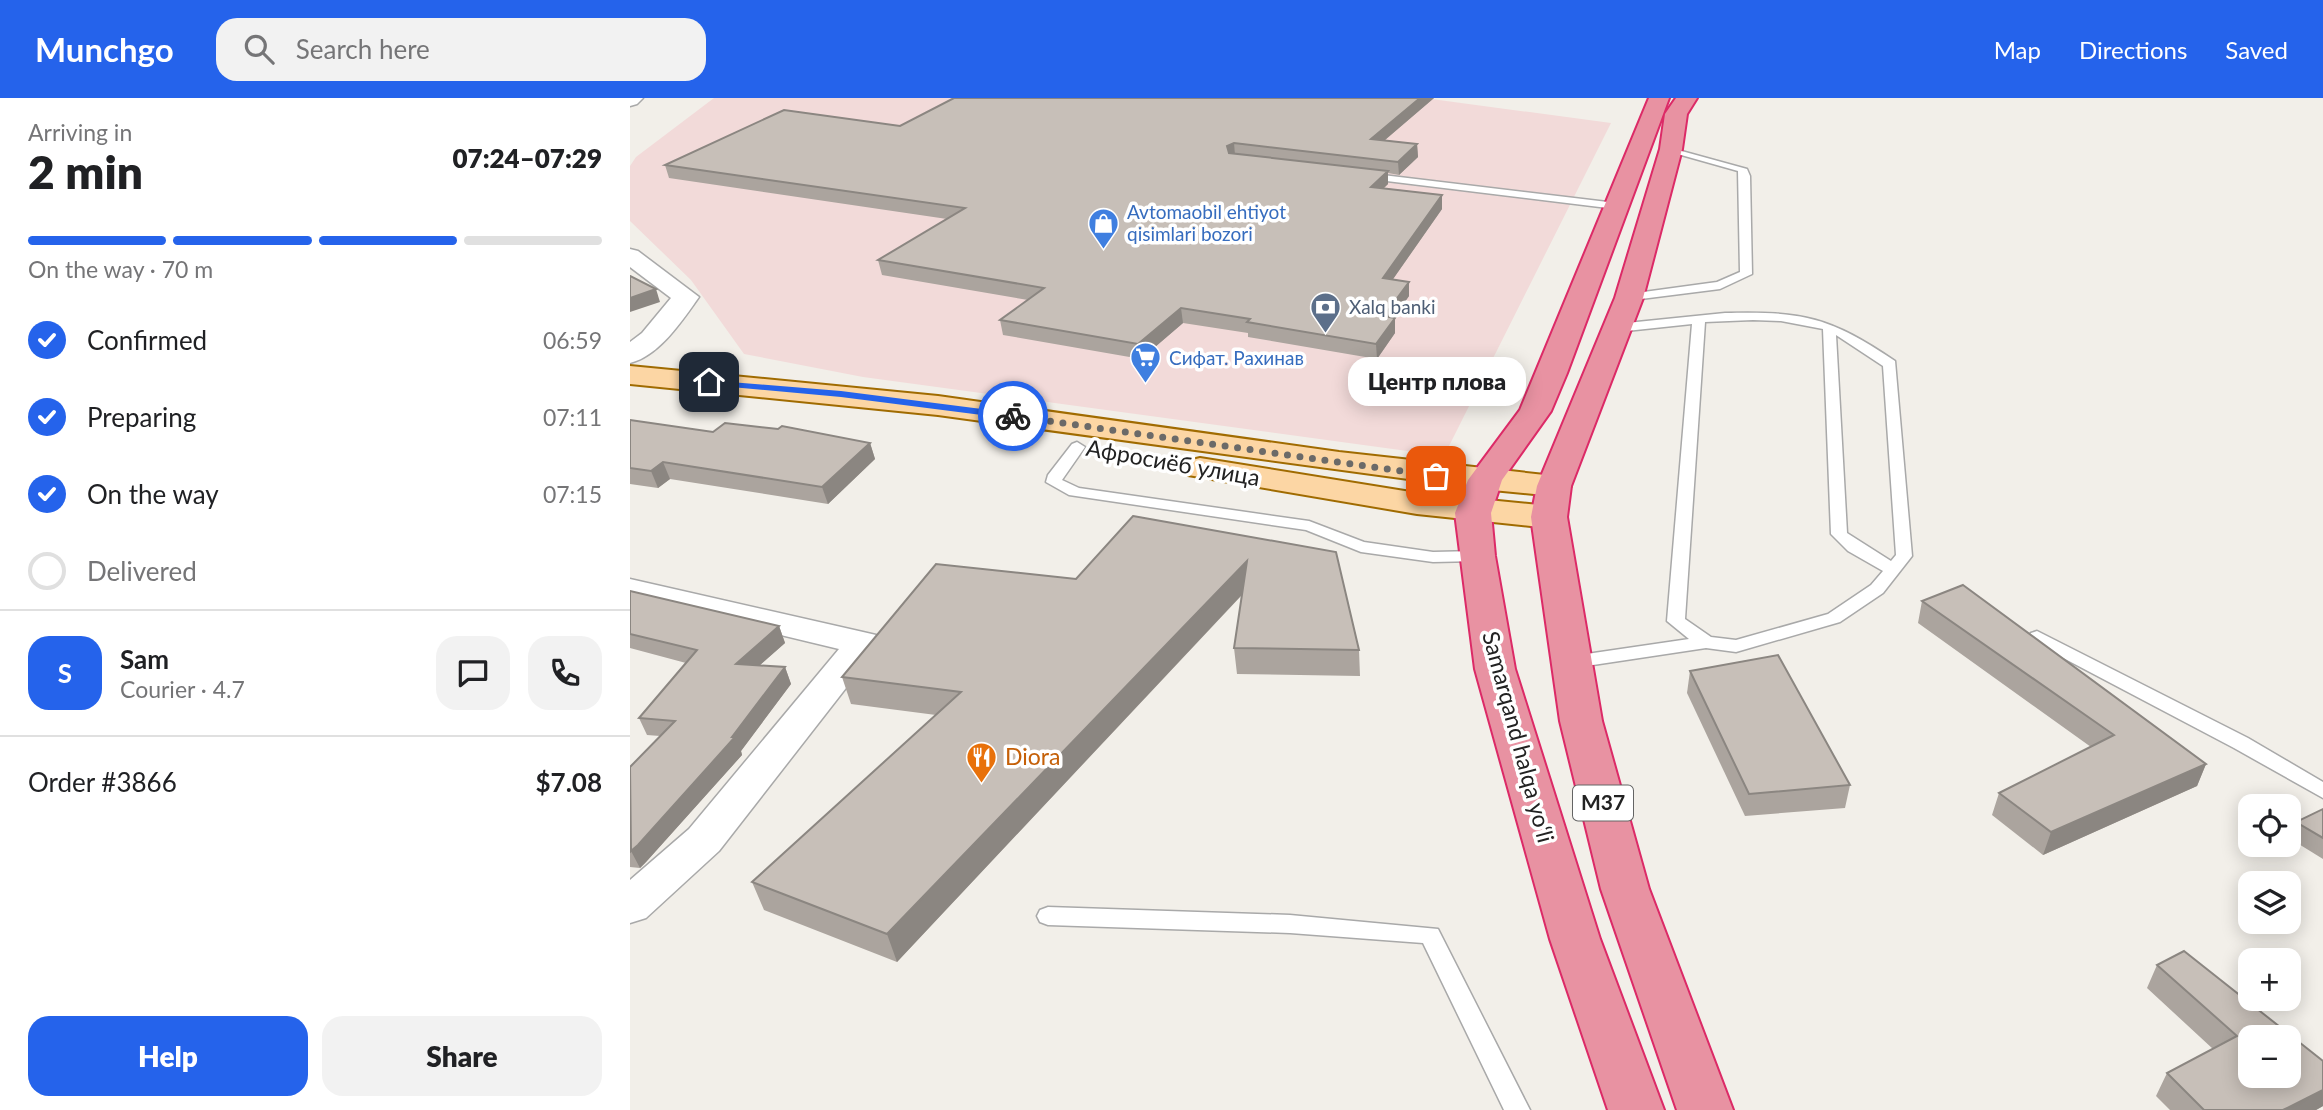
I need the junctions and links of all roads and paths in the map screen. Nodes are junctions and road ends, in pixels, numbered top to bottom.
1 (1658, 98) edge
2 (1687, 98) edge
3 (1671, 149) junction
4 (1357, 175) edge
5 (1616, 206) junction
6 (630, 256) edge
7 (1629, 298) junction
8 (1699, 320) junction
9 (1829, 327) junction
10 (1616, 328) junction
11 (630, 355) edge
12 (630, 375) edge
13 (630, 390) edge
14 (1077, 447) junction
15 (1551, 501) junction
16 (1478, 516) junction
17 (1893, 570) junction
18 (630, 589) edge
19 (2037, 637) edge
20 (1706, 642) junction
21 (1573, 662) junction
22 (2323, 791) edge
23 (630, 906) edge
24 (1048, 916) dead end
25 (1517, 1110) edge
26 (1636, 1110) edge
27 (1705, 1110) edge

1 - 5 highway
2 - 3 highway
3 - 7 highway
3 - 7 lane
4 - 5 lane
5 - 16 highway
6 - 11 street
7 - 10 highway
8 - 9 lane
8 - 10 lane
8 - 20 lane
9 - 17 lane
9 - 17 lane
10 - 15 highway
12 - 16 main road, Афросиёб улица
13 - 14 main road, Афросиёб улица
14 - 16 main road, Афросиёб улица
14 - 16 lane
15 - 16 main road, Афросиёб улица
15 - 21 highway, M37
16 - 26 highway, Samarqand halqa yoʻli / M37
17 - 20 lane
18 - 23 street
19 - 22 lane
20 - 21 lane
21 - 27 highway, M37
24 - 25 lane

